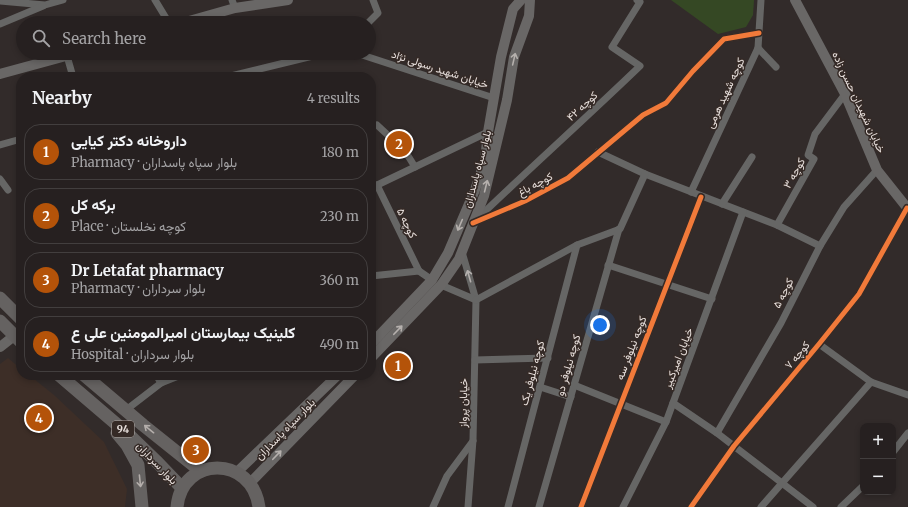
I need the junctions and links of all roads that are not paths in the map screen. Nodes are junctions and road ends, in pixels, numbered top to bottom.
1 (63, 0) edge
2 (154, 0) edge
3 (288, 0) edge
4 (373, 0) edge
5 (521, 0) edge
6 (530, 0) edge
7 (637, 0) edge
8 (761, 0) edge
9 (795, 0) edge
10 (0, 1) edge
11 (234, 4) edge
12 (45, 5) junction
13 (19, 16) edge
14 (164, 16) edge
15 (201, 16) edge
16 (375, 16) edge
17 (16, 17) edge
18 (0, 24) edge
19 (759, 33) junction
20 (758, 48) junction
21 (52, 60) edge
22 (68, 60) edge
23 (297, 60) edge
24 (376, 60) edge
25 (776, 67) dead end
26 (72, 72) edge
27 (248, 72) edge
28 (0, 74) edge
29 (845, 94) junction
30 (494, 98) junction
31 (377, 125) dead end
32 (488, 132) junction
33 (16, 140) edge
34 (0, 145) edge
35 (598, 152) junction
36 (752, 157) dead end
37 (416, 167) junction
38 (878, 170) junction
39 (645, 174) junction
40 (0, 179) edge
41 (376, 186) edge
42 (8, 190) dead end
43 (376, 191) edge
44 (691, 192) junction
45 (701, 197) junction
46 (722, 204) junction
47 (907, 209) edge
48 (743, 212) junction
49 (474, 223) junction
50 (777, 225) junction
51 (619, 230) junction
52 (577, 245) junction
53 (820, 246) junction
54 (462, 252) junction
55 (608, 265) junction
56 (419, 271) junction
57 (376, 275) edge
58 (432, 280) junction
59 (441, 285) junction
60 (666, 285) junction
61 (0, 298) edge
62 (712, 299) junction
63 (476, 300) junction
64 (16, 314) edge
65 (0, 321) edge
66 (376, 336) edge
67 (16, 337) edge
68 (16, 340) edge
69 (819, 344) junction
70 (0, 346) edge
71 (376, 353) edge
72 (548, 358) junction
73 (475, 360) junction
74 (65, 380) edge
75 (90, 380) edge
76 (167, 380) edge
77 (333, 380) edge
78 (350, 380) edge
79 (161, 382) joint
80 (871, 382) junction
81 (574, 386) junction
82 (540, 387) junction
83 (908, 395) edge
84 (571, 398) junction
85 (91, 402) junction
86 (673, 403) junction
87 (620, 404) junction
88 (126, 410) junction
89 (666, 422) junction
90 (717, 433) junction
91 (908, 433) edge
92 (473, 440) junction
93 (170, 446) junction
94 (734, 446) junction
95 (896, 448) edge
96 (158, 463) junction
97 (202, 471) junction
98 (237, 472) junction
99 (783, 482) junction
100 (250, 483) junction
101 (182, 488) junction
102 (860, 489) edge
103 (142, 507) edge
104 (177, 507) edge
105 (259, 507) edge
106 (433, 507) edge
107 (468, 507) edge
108 (508, 507) edge
109 (540, 507) edge
110 (581, 507) edge
111 (623, 507) edge
112 (691, 507) edge
113 (761, 507) edge
114 (813, 507) edge
115 (840, 507) edge

1 - 12 street
2 - 14 street
3 - 11 main road
4 - 16 street
5 - 30 main road, بلوار سپاه پاسداران
49 -> 6 main road, بلوار سپاه پاسداران
7 - 49 street, کوچه ۴۲
8 - 19 street, کوچه شهید هرمی
9 - 29 main road, خیابان شهیدان حسن زاده
10 - 12 street
11 - 15 main road
12 - 13 street
17 - 18 street
19 - 20 street, کوچه شهید هرمی
19 - 35 street, کوچه باغ
20 - 25 street
20 - 44 street, کوچه شهید هرمی
21 - 28 main road
22 - 26 street
23 - 27 street
24 - 30 street, خیابان شهید رسولی نژاد
29 - 38 main road, خیابان شهیدان حسن زاده
29 - 50 street, کوچه ۳
30 - 32 main road, بلوار سپاه پاسداران
31 - 37 street
32 - 37 street
32 -> 58 main road, بلوار سپاه پاسداران
33 - 34 street
35 - 39 street
35 - 49 street, کوچه باغ
36 - 46 street
37 - 41 street
38 - 47 main road, خیابان شهیدان حسن زاده
38 - 53 street, کوچه ۵
39 - 44 street
39 - 51 street, کوچه نیلوفر دو
40 - 42 street
43 - 56 street, کوچه ۵
44 - 45 street
45 - 46 street
45 - 60 street, کوچه نیلوفر سه
46 - 48 street
47 - 69 street, کوچه ۷
48 - 50 street
48 - 62 street, خیابان امیرکبیر
49 - 54 main road, بلوار سپاه پاسداران
50 - 53 street
51 - 52 street
51 - 55 street, کوچه نیلوفر دو
52 - 63 street
52 - 72 street, کوچه نیلوفر یک
53 - 90 street, کوچه ۵
54 - 59 main road, بلوار سپاه پاسداران
63 -> 54 street, خیابان پرواز
55 - 60 street
55 - 81 street, کوچه نیلوفر دو
56 - 57 street
56 - 58 street
58 - 66 main road, بلوار سپاه پاسداران
59 - 63 street
71 -> 59 main road, بلوار سپاه پاسداران
60 - 62 street
60 - 87 street, کوچه نیلوفر سه
61 - 64 highway
62 - 86 street, خیابان امیرکبیر
63 - 73 street, خیابان پرواز
65 - 67 highway
68 - 70 main road
69 - 80 street
69 - 94 street, کوچه ۷
72 - 73 street
72 - 82 street, کوچه نیلوفر یک
73 - 92 street, خیابان پرواز
74 - 85 highway, بلوار سرداران / 94
75 - 88 highway, بلوار سرداران / 94
76 - 79 street
77 - 98 main road, بلوار سپاه پاسداران
100 -> 78 main road, بلوار سپاه پاسداران
79 - 88 street
80 - 83 street
80 - 99 street
81 - 84 street, کوچه نیلوفر دو
81 - 87 street
82 - 84 street
82 - 108 street, کوچه نیلوفر یک
84 - 109 street, کوچه نیلوفر دو
85 - 96 highway, بلوار سرداران / 94
85 -> 103 highway
86 - 89 street, خیابان امیرکبیر
86 - 90 street
87 - 89 street
87 - 110 street, کوچه نیلوفر سه
93 -> 88 highway, بلوار سرداران / 94
89 - 111 street, خیابان امیرکبیر
90 - 94 street
91 - 95 street
92 - 106 street
92 - 107 street, خیابان پرواز
93 - 96 highway
93 - 97 highway, بلوار سرداران / 94
94 - 99 street
94 - 112 street, کوچه ۷
96 - 101 highway, بلوار سرداران / 94
97 - 98 highway
97 - 101 highway
98 - 100 highway
99 - 113 street
99 - 114 street
100 - 105 highway
101 - 104 highway
102 - 115 street

